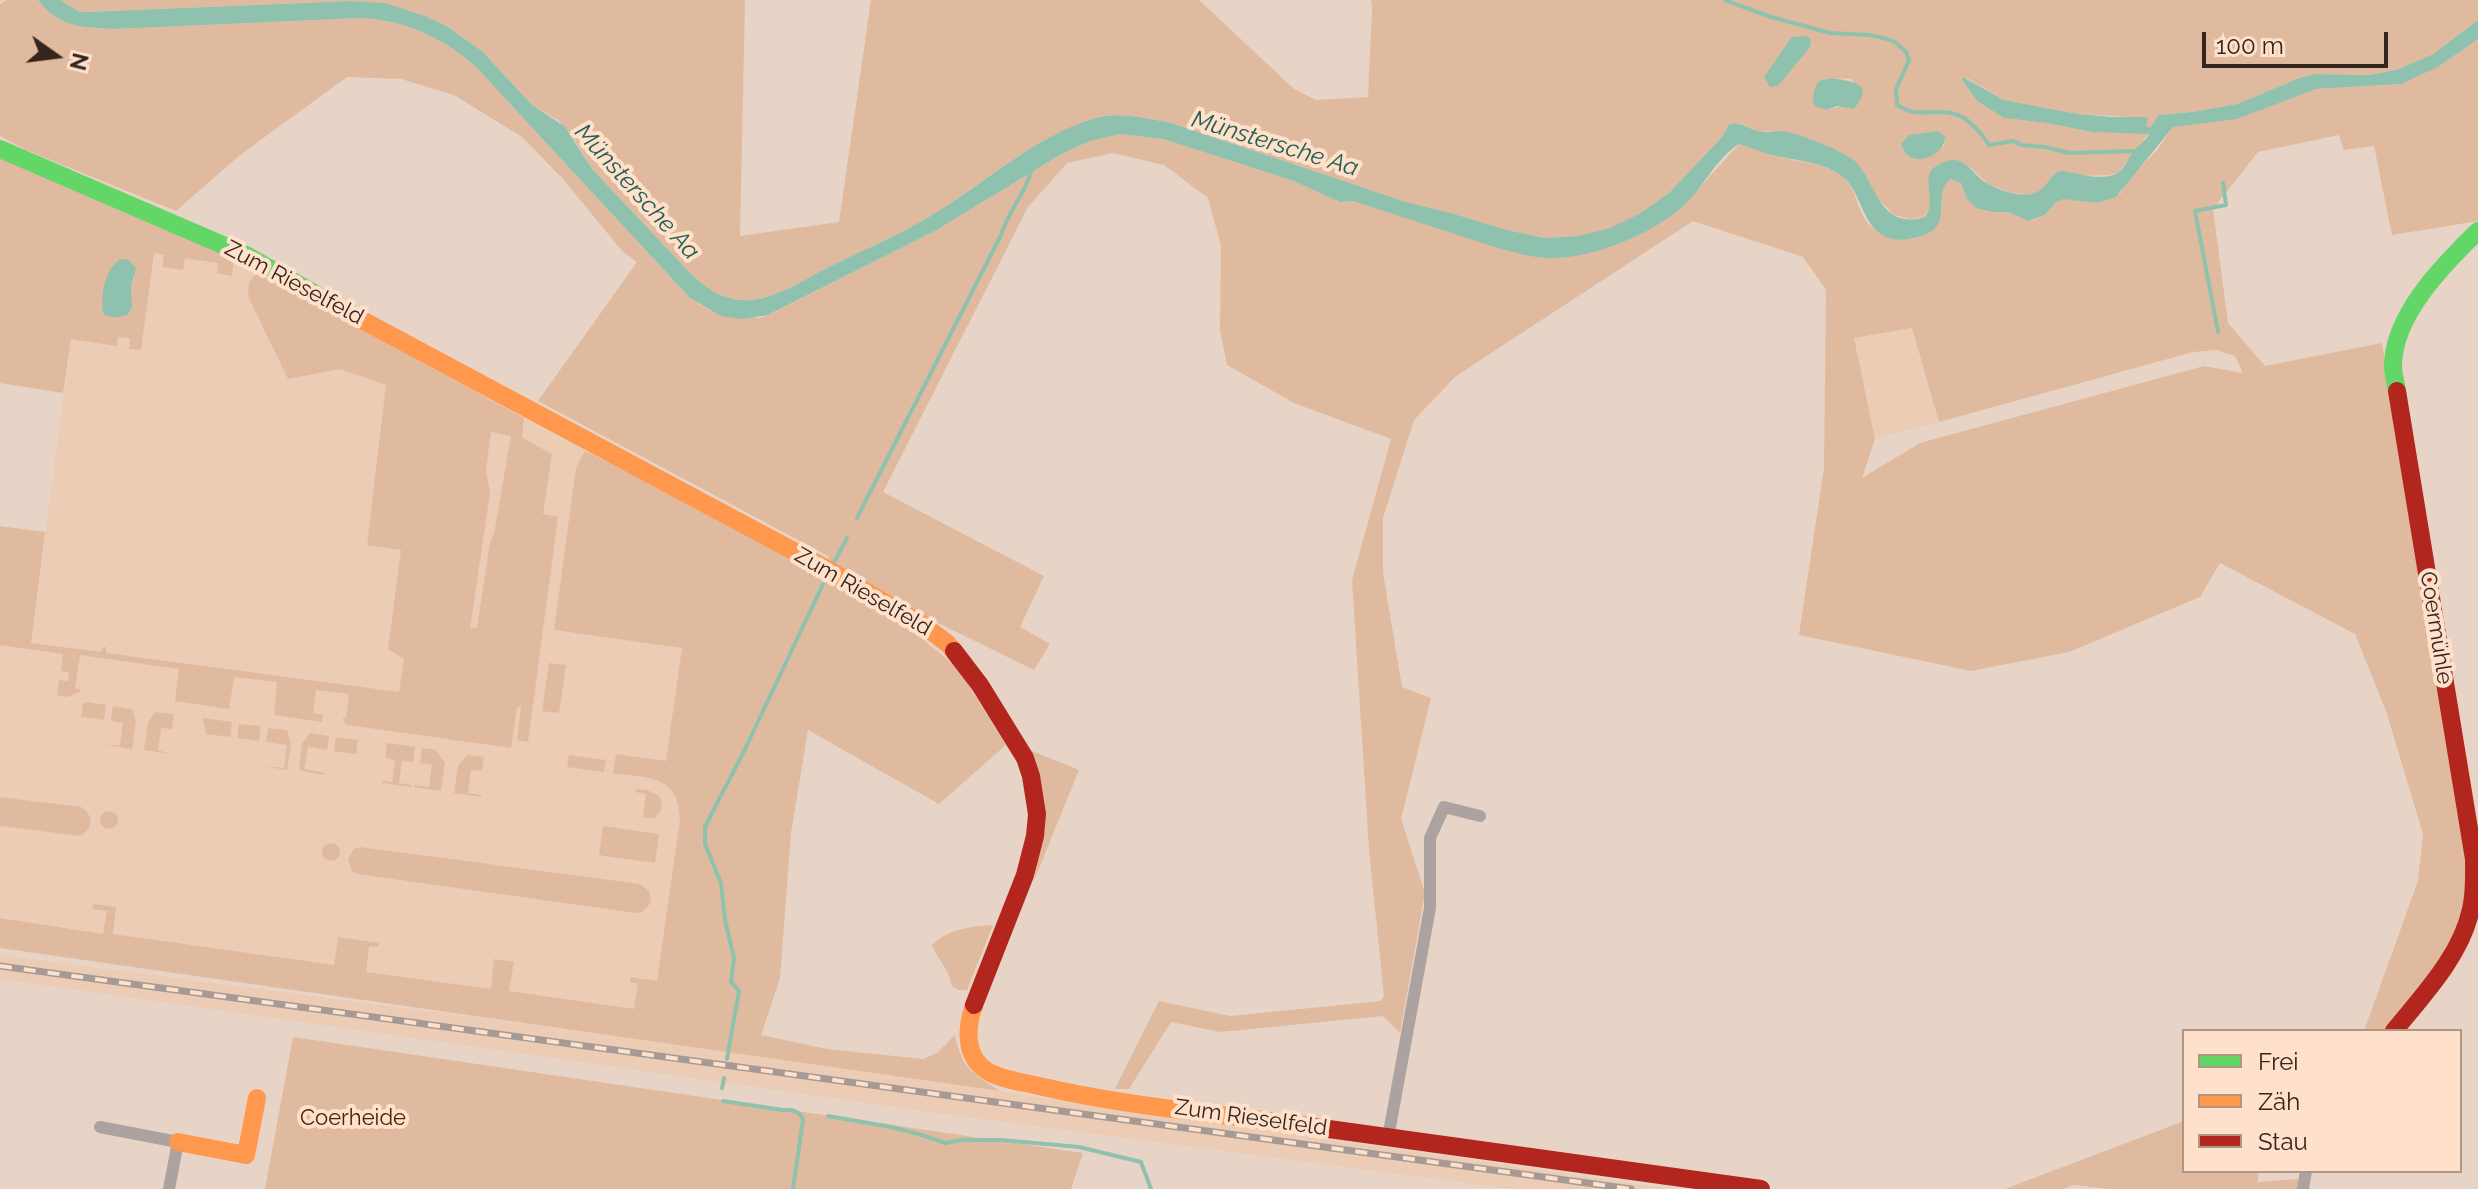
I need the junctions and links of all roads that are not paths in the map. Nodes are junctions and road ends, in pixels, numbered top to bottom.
1 (0, 149) edge
2 (2478, 231) edge
3 (1480, 816) dead end
4 (2396, 1029) edge
5 (257, 1098) dead end
6 (100, 1127) dead end
7 (1388, 1138) junction
8 (178, 1142) junction
9 (169, 1189) edge
10 (1761, 1189) edge

1 - 7 street, Zum Rieselfeld
2 - 4 street, Coermühle
3 - 7 street
5 - 8 street
6 - 8 street
7 - 10 street, Zum Rieselfeld
8 - 9 street

